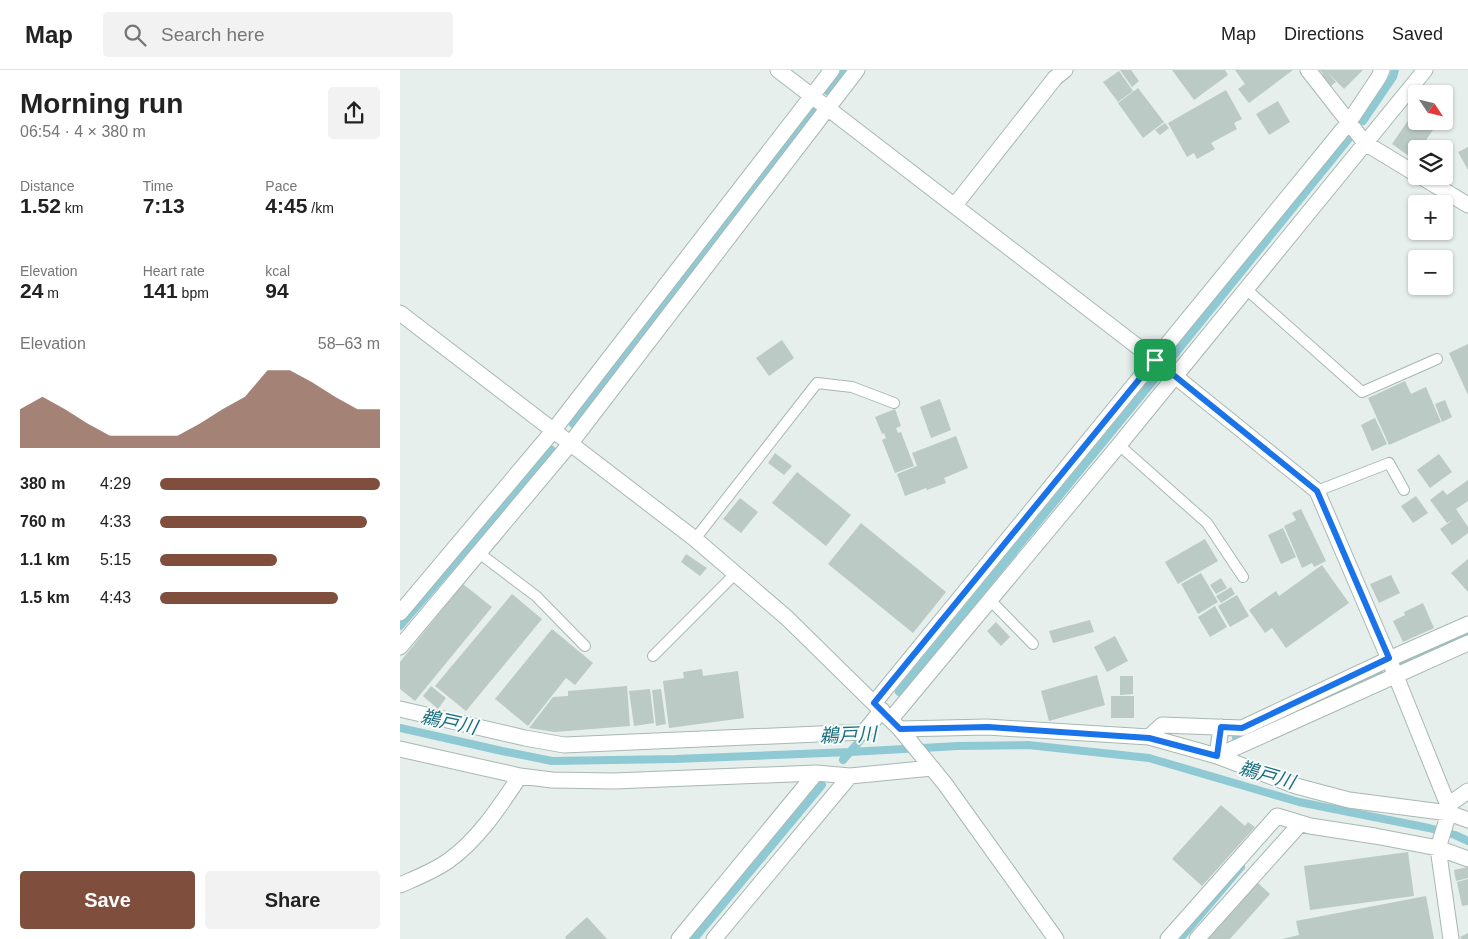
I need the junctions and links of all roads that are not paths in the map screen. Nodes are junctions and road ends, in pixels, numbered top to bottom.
1 (778, 70) edge
2 (832, 70) edge
3 (857, 70) edge
4 (1064, 70) edge
5 (1308, 70) edge
6 (1382, 70) edge
7 (1425, 70) edge
8 (812, 96) junction
9 (828, 108) junction
10 (1349, 122) junction
11 (1365, 143) junction
12 (1408, 169) edge
13 (1435, 185) edge
14 (1468, 205) edge
15 (955, 206) junction
16 (1246, 289) junction
17 (400, 313) edge
18 (1155, 360) junction
19 (1437, 360) dead end
20 (1174, 377) junction
21 (894, 403) dead end
22 (553, 431) junction
23 (570, 444) junction
24 (1119, 445) junction
25 (1404, 490) dead end
26 (1317, 491) junction
27 (696, 539) junction
28 (479, 552) junction
29 (735, 574) junction
30 (1243, 577) dead end
31 (990, 600) junction
32 (400, 613) edge
33 (1468, 624) edge
34 (1468, 643) edge
35 (1034, 644) dead end
36 (400, 646) edge
37 (585, 646) dead end
38 (653, 656) dead end
39 (1389, 658) junction
40 (1396, 676) junction
41 (400, 709) edge
42 (891, 719) junction
43 (1221, 727) junction
44 (1149, 738) junction
45 (400, 748) edge
46 (1217, 756) junction
47 (929, 764) junction
48 (816, 773) junction
49 (520, 776) junction
50 (850, 776) junction
51 (1468, 791) edge
52 (1448, 812) junction
53 (1468, 820) edge
54 (1301, 823) junction
55 (1439, 845) junction
56 (1468, 858) edge
57 (400, 885) edge
58 (679, 939) edge
59 (714, 939) edge
60 (1056, 939) edge
61 (1168, 939) edge
62 (1197, 939) edge
63 (1451, 939) edge

1 - 8 street
2 - 8 street
3 - 9 street
4 - 15 street
5 - 10 street
6 - 10 street
7 - 11 street
8 - 9 street
8 - 22 street
9 - 15 street
9 - 23 street
10 - 11 street
10 - 18 street
11 - 12 street
11 - 16 street
13 - 14 street
15 - 18 street
16 - 19 lane
16 - 20 street
17 - 22 street
18 - 20 street
18 - 42 street
20 - 24 street
20 - 26 street
21 - 27 lane
22 - 23 street
22 - 32 street
23 - 27 street
23 - 28 street
24 - 30 lane
24 - 31 street
25 - 26 lane
26 - 39 street
27 - 29 street
28 - 36 street
28 - 37 lane
29 - 38 lane
29 - 42 street
31 - 35 lane
31 - 42 street
33 - 39 street
34 - 40 street
39 - 40 street
39 - 43 street
40 - 46 street
40 - 52 street
41 - 42 street
42 - 44 street
42 - 47 street
43 - 44 street
43 - 46 street
44 - 46 street
45 - 49 street
46 - 52 street
47 - 50 street
47 - 60 street
48 - 49 street
48 - 50 street
48 - 58 street
49 - 57 street
50 - 59 street
51 - 52 street
52 - 53 street
52 - 55 street
54 - 55 street
54 - 61 street
54 - 62 street
55 - 56 street
55 - 63 street

